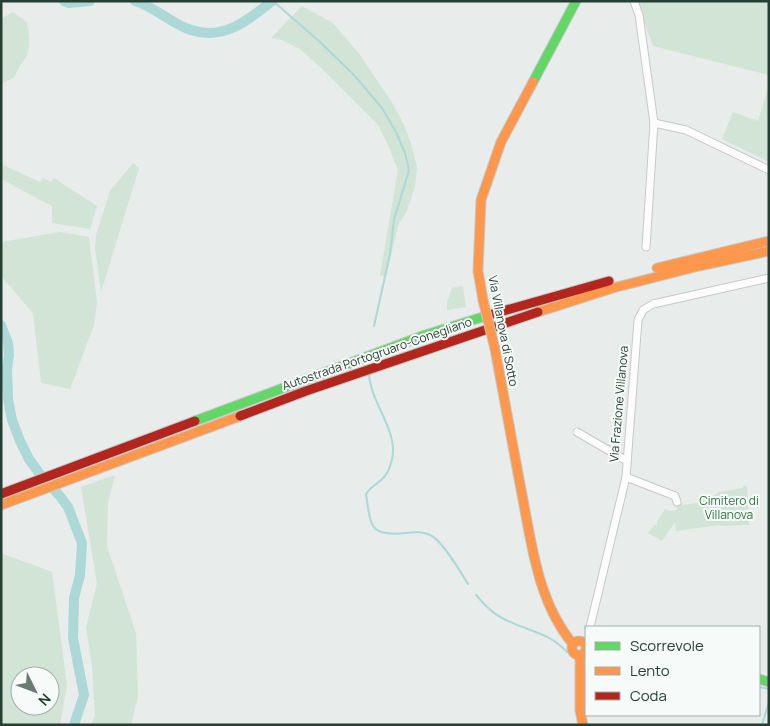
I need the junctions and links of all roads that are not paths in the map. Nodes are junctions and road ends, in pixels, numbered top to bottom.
1 (576, 1) edge
2 (634, 1) edge
3 (654, 123) junction
4 (769, 170) edge
5 (769, 241) edge
6 (646, 247) dead end
7 (769, 251) edge
8 (769, 278) edge
9 (577, 432) dead end
10 (627, 461) junction
11 (626, 477) junction
12 (1, 494) edge
13 (677, 502) dead end
14 (1, 505) edge
15 (590, 626) edge
16 (573, 644) junction
17 (585, 644) edge
18 (580, 655) junction
19 (583, 725) edge

1 - 16 main road, Via Villanova di Sotto, bridge
2 - 3 street
3 - 4 street
3 - 6 street
5 - 12 main road, Autostrada Portogruaro-Conegliano
7 - 14 main road, Autostrada Portogruaro-Conegliano
8 - 10 street, Via Frazione Villanova
9 - 10 street
10 - 11 street, Via Frazione Villanova
11 - 13 street
11 - 15 street, Via Frazione Villanova
16 - 17 main road
16 - 18 main road
17 - 18 main road
18 - 19 main road

